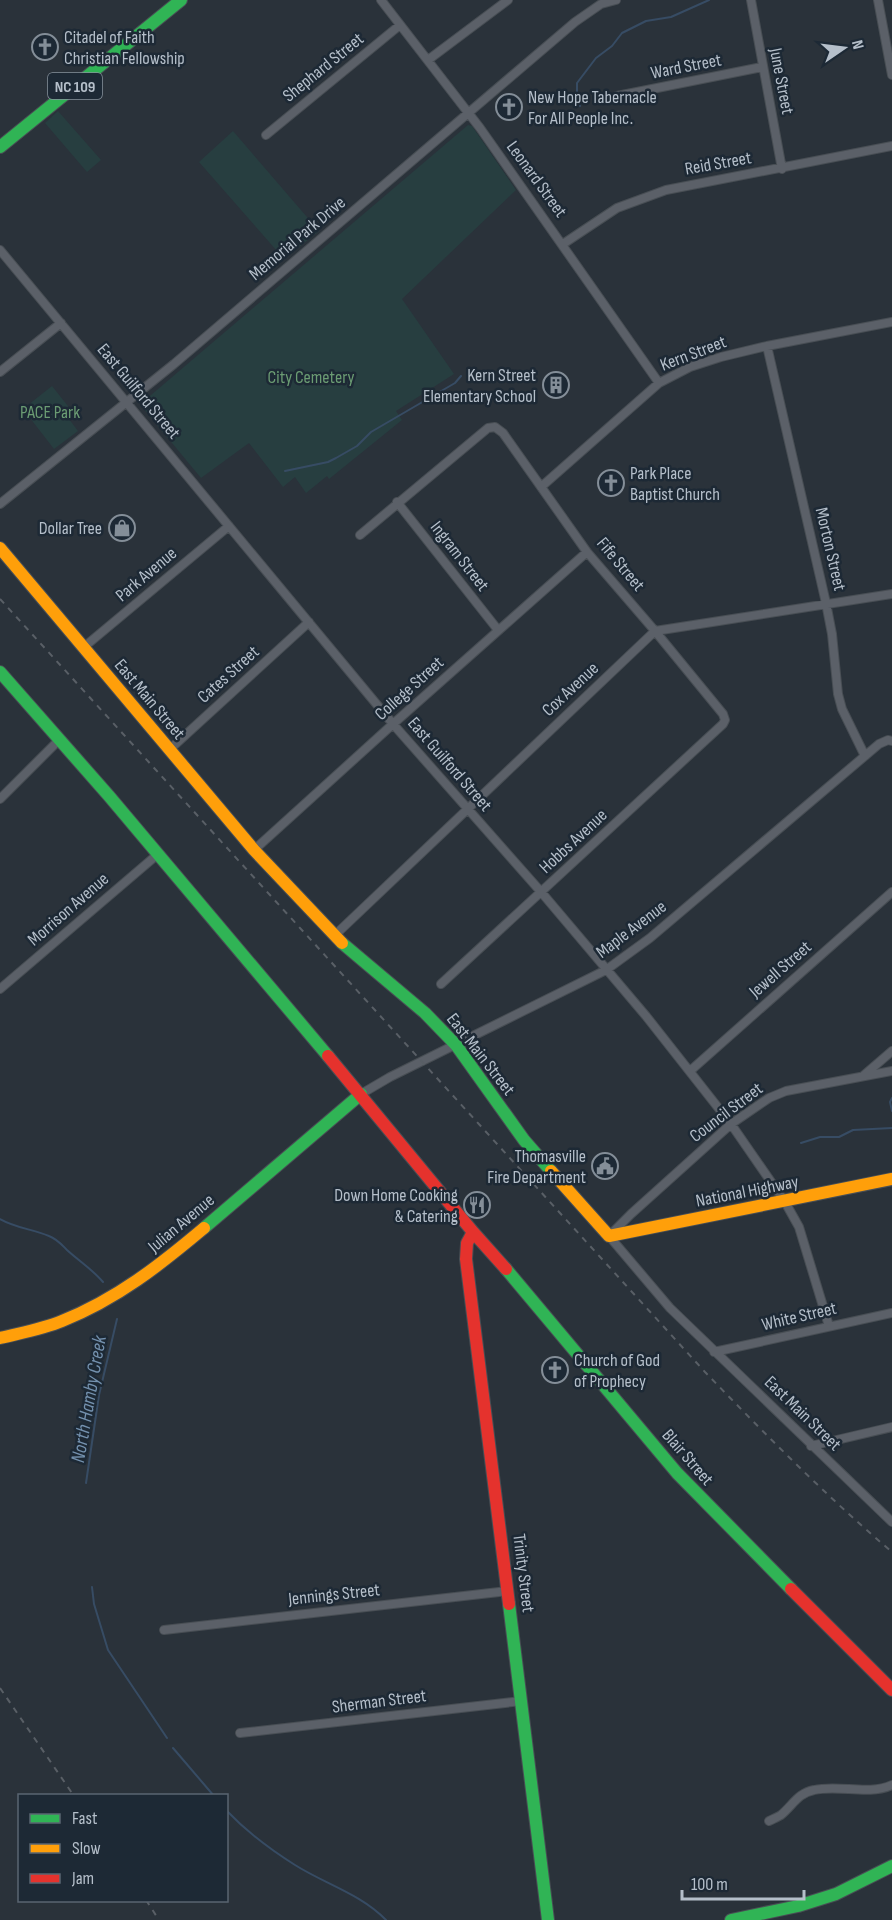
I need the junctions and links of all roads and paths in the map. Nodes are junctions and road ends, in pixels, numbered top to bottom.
1 (180, 0) edge
2 (381, 0) edge
3 (508, 0) edge
4 (616, 0) edge
5 (751, 0) edge
6 (878, 0) edge
7 (400, 25) junction
8 (428, 60) junction
9 (762, 67) junction
10 (892, 75) edge
11 (617, 96) dead end
12 (470, 114) junction
13 (266, 135) dead end
14 (892, 146) edge
15 (0, 147) edge
16 (782, 169) junction
17 (563, 244) junction
18 (0, 250) edge
19 (892, 321) edge
20 (62, 323) junction
21 (767, 346) junction
22 (0, 372) edge
23 (659, 383) junction
24 (126, 402) junction
25 (542, 488) junction
26 (397, 502) junction
27 (0, 504) edge
28 (230, 526) junction
29 (360, 535) dead end
30 (0, 548) edge
31 (587, 552) junction
32 (892, 594) edge
33 (826, 603) junction
34 (309, 622) junction
35 (498, 630) junction
36 (655, 631) junction
37 (84, 647) junction
38 (0, 672) edge
39 (725, 720) joint
40 (393, 724) junction
41 (58, 741) junction
42 (890, 741) edge
43 (169, 750) junction
44 (865, 756) junction
45 (0, 799) edge
46 (468, 809) junction
47 (254, 850) junction
48 (158, 854) junction
49 (892, 892) edge
50 (542, 893) junction
51 (334, 936) junction
52 (606, 970) junction
53 (441, 984) dead end
54 (0, 990) edge
55 (456, 1045) junction
56 (892, 1051) edge
57 (690, 1071) junction
58 (892, 1071) edge
59 (862, 1077) junction
60 (360, 1095) junction
61 (731, 1124) junction
62 (892, 1179) edge
63 (785, 1202) junction
64 (473, 1232) junction
65 (609, 1236) junction
66 (892, 1312) edge
67 (829, 1326) junction
68 (0, 1338) edge
69 (714, 1352) junction
70 (892, 1427) edge
71 (811, 1446) junction
72 (892, 1512) edge
73 (882, 1514) junction
74 (892, 1522) edge
75 (508, 1591) junction
76 (164, 1630) dead end
77 (892, 1690) edge
78 (522, 1701) junction
79 (240, 1733) dead end
80 (892, 1785) edge
81 (769, 1821) dead end
82 (892, 1866) edge
83 (548, 1920) edge
84 (731, 1920) edge

1 - 15 street, NC 109
2 - 7 street, Leonard Street
3 - 8 street
4 - 12 street, Memorial Park Drive
5 - 9 street, June Street
6 - 10 street
7 - 8 street, Leonard Street
7 - 13 street, Shephard Street
8 - 12 street, Leonard Street
9 - 11 street, Ward Street
9 - 16 street, June Street
12 - 17 street, Leonard Street
12 - 24 street, Memorial Park Drive
14 - 16 street, Reid Street
16 - 17 street, Reid Street
17 - 23 street, Leonard Street
18 - 20 street, East Guilford Street
19 - 21 street, Kern Street
20 - 22 street
20 - 24 street, East Guilford Street
21 - 23 street, Kern Street
21 - 33 street, Morton Street
23 - 25 street, Kern Street
24 - 27 street, Memorial Park Drive
24 - 28 street, East Guilford Street
25 - 26 street, Fife Street
25 - 31 street, Fife Street
26 - 29 street
26 - 35 street, Ingram Street
28 - 34 street, East Guilford Street
28 - 37 street, Park Avenue
30 - 37 street, East Main Street
31 - 35 street, College Street
31 - 36 street, Fife Street
32 - 33 street
33 - 36 street
33 - 44 street, Morton Street
34 - 40 street, East Guilford Street
34 - 43 street, Cates Street
35 - 40 street, College Street
36 - 39 street, Fife Street
36 - 46 street, Cox Avenue
37 - 43 street, East Main Street
38 - 41 street
39 - 50 street, Hobbs Avenue
40 - 46 street, East Guilford Street
40 - 47 street, College Street
41 - 45 street
41 - 48 street
42 - 44 street, Maple Avenue
43 - 47 street, East Main Street
44 - 52 street, Maple Avenue
46 - 50 street, East Guilford Street
46 - 51 street, Cox Avenue
47 - 51 street, East Main Street
48 - 54 street, Morrison Avenue
48 - 60 street
49 - 57 street, Jewell Street
50 - 52 street, East Guilford Street
50 - 53 street, Hobbs Avenue
51 - 55 street, East Main Street
52 - 55 street, Maple Avenue
52 - 57 street, East Guilford Street
55 - 60 street, Maple Avenue
55 - 65 street, East Main Street
56 - 59 street
57 - 61 street, East Guilford Street
58 - 59 street, Council Street
59 - 61 street, Council Street
60 - 64 street
60 - 68 street, Julian Avenue
61 - 63 street, East Guilford Street
61 - 65 street, Council Street
62 - 63 street, National Highway
63 - 65 street, National Highway
63 - 67 street, East Guilford Street
64 - 75 street, Trinity Street
64 - 77 street, Blair Street
65 - 69 street, East Main Street
66 - 67 street, White Street
67 - 69 street, White Street
69 - 71 street, East Main Street
70 - 71 street
71 - 73 street, East Main Street
72 - 73 street
73 - 74 street, East Main Street
75 - 76 street, Jennings Street
75 - 78 street, Trinity Street
78 - 79 street, Sherman Street
78 - 83 street, Trinity Street
80 - 81 street
82 - 84 street

